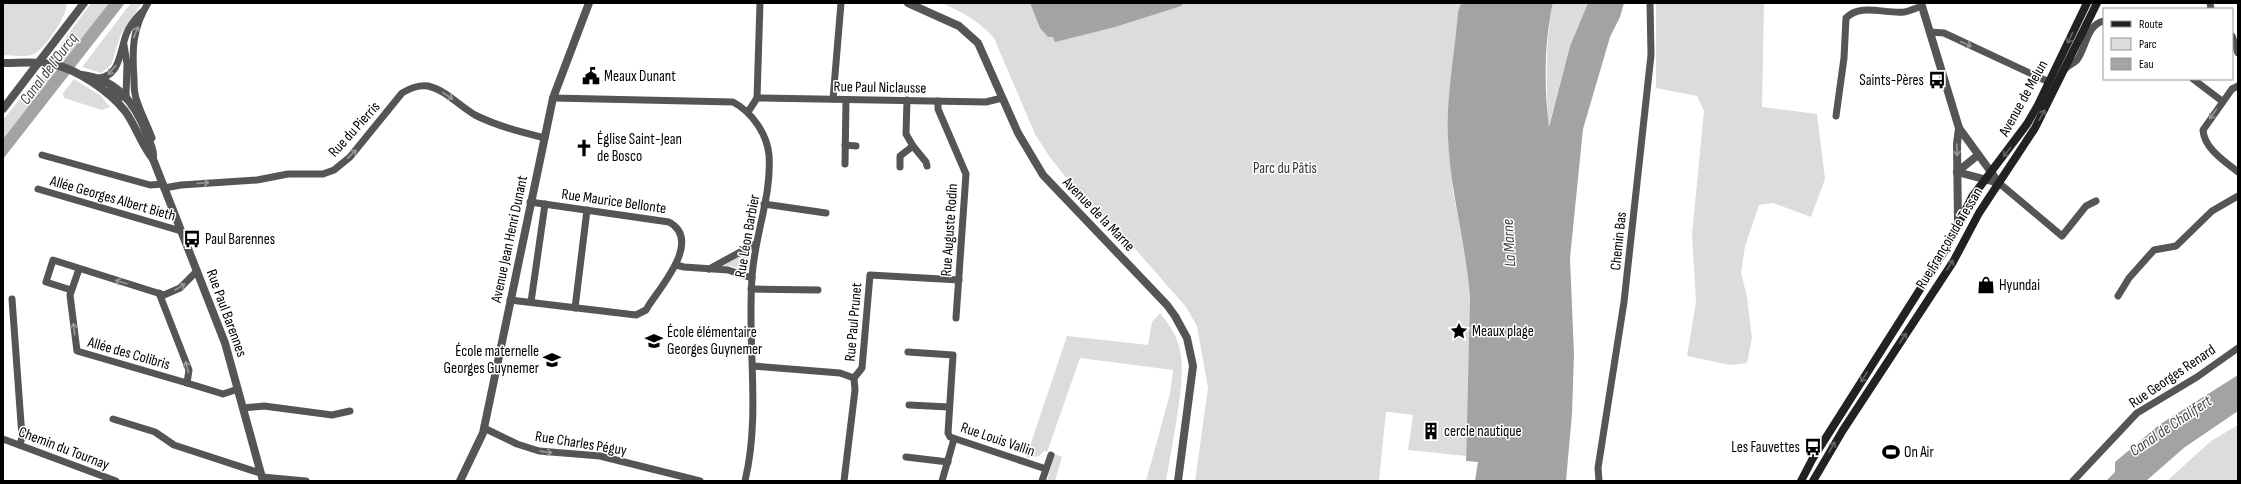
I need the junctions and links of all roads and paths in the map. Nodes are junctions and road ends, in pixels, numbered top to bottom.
1 (148, 3) edge
2 (589, 3) edge
3 (760, 3) edge
4 (841, 3) edge
5 (908, 3) edge
6 (1650, 3) edge
7 (2087, 3) edge
8 (2097, 3) edge
9 (81, 5) edge
10 (1921, 5) edge
11 (142, 12) junction
12 (2103, 22) edge
13 (1930, 32) junction
14 (2233, 39) edge
15 (124, 43) junction
16 (2238, 53) edge
17 (3, 63) edge
18 (39, 63) junction
19 (2066, 68) junction
20 (81, 74) junction
21 (97, 78) junction
22 (2194, 80) edge
23 (2049, 82) junction
24 (2238, 86) edge
25 (101, 89) junction
26 (134, 90) junction
27 (126, 96) junction
28 (553, 98) junction
29 (757, 98) junction
30 (1002, 98) junction
31 (833, 99) junction
32 (846, 100) junction
33 (907, 100) junction
34 (938, 101) junction
35 (2222, 101) junction
36 (119, 105) junction
37 (3, 109) edge
38 (748, 112) junction
39 (1836, 116) dead end
40 (1959, 128) junction
41 (545, 138) junction
42 (845, 145) junction
43 (856, 146) dead end
44 (913, 146) junction
45 (154, 149) junction
46 (42, 155) dead end
47 (1978, 156) junction
48 (153, 158) junction
49 (845, 164) dead end
50 (900, 166) dead end
51 (927, 166) dead end
52 (1992, 171) junction
53 (1957, 172) junction
54 (2238, 172) edge
55 (1983, 180) junction
56 (1999, 183) junction
57 (164, 186) junction
58 (38, 189) dead end
59 (2238, 196) edge
60 (2096, 201) dead end
61 (530, 202) junction
62 (545, 204) junction
63 (764, 204) junction
64 (587, 210) junction
65 (826, 213) dead end
66 (1958, 224) junction
67 (181, 231) junction
68 (755, 244) junction
69 (676, 265) junction
70 (80, 269) junction
71 (708, 269) junction
72 (197, 272) junction
73 (752, 278) junction
74 (959, 280) junction
75 (71, 290) junction
76 (751, 290) junction
77 (818, 290) dead end
78 (159, 293) junction
79 (2118, 296) dead end
80 (12, 299) dead end
81 (510, 300) junction
82 (531, 302) junction
83 (575, 308) junction
84 (956, 318) dead end
85 (2238, 348) edge
86 (908, 352) dead end
87 (753, 366) junction
88 (854, 378) junction
89 (187, 383) junction
90 (238, 389) junction
91 (909, 405) dead end
92 (949, 407) junction
93 (243, 408) junction
94 (350, 411) dead end
95 (113, 419) dead end
96 (484, 428) junction
97 (954, 439) junction
98 (5, 442) edge
99 (20, 445) junction
100 (1051, 455) dead end
101 (906, 457) dead end
102 (948, 462) junction
103 (1046, 469) junction
104 (262, 477) edge
105 (116, 481) edge
106 (306, 481) edge
107 (460, 481) edge
108 (700, 481) edge
109 (745, 481) edge
110 (844, 481) edge
111 (942, 481) edge
112 (1042, 481) edge
113 (1178, 481) edge
114 (1599, 481) edge
115 (1802, 481) edge
116 (1813, 481) edge
117 (2073, 481) edge

1 - 11 street
2 - 28 street, Avenue Jean Henri Dunant
3 - 29 street
4 - 31 street
5 - 30 street, Avenue de la Marne
6 - 114 street, Chemin Bas
7 -> 23 main road, Avenue de Melun
8 - 19 main road, Rue François de Tessan
9 - 18 street
10 - 13 street
10 - 39 street
11 - 15 street
26 -> 11 street, Rue Paul Barennes
12 - 19 street
13 -> 23 street
13 - 40 street
14 - 16 street
15 -> 21 street
15 - 27 street
17 - 18 street
18 - 20 street
18 - 37 street
56 -> 19 main road, Rue François de Tessan
20 - 21 street
20 - 25 street, Rue Paul Barennes
21 - 27 street
22 - 35 street
23 -> 52 main road, Avenue de Melun
24 - 35 street
25 - 27 street, Rue Paul Barennes
25 - 36 street, Rue Paul Barennes
26 - 27 street
26 - 45 street, Rue Paul Barennes
27 - 36 street
27 - 45 street
28 - 38 street
28 - 41 street, Avenue Jean Henri Dunant
29 - 31 street, Rue Paul Niclausse
29 - 38 street
30 - 34 street, Rue Paul Niclausse
30 - 113 street, Avenue de la Marne
31 - 32 street, Rue Paul Niclausse
32 - 33 street, Rue Paul Niclausse
32 - 42 street
33 - 34 street, Rue Paul Niclausse
33 - 44 street
34 - 74 street, Rue Auguste Rodin
35 -> 54 street
36 - 48 street, Rue Paul Barennes
38 - 63 street, Rue Léon Barbier
40 - 47 street
40 -> 53 street
57 -> 41 street, Rue du Pierris
41 - 61 street, Avenue Jean Henri Dunant
42 - 43 street
42 - 49 street
44 - 50 street
44 - 51 street
45 - 48 street, Rue Paul Barennes
46 - 57 street, Rue du Pierris
47 - 52 street
47 - 53 street
48 - 57 street, Rue Paul Barennes
52 - 55 main road, Avenue de Melun
52 - 56 street
53 - 55 street
53 - 66 street
55 - 56 street
55 - 66 main road, Avenue de Melun
56 - 60 street
116 -> 56 main road, Rue François de Tessan
57 - 67 street, Rue Paul Barennes
58 - 67 street, Allée Georges Albert Bieth
59 - 79 street
61 - 62 street, Rue Maurice Bellonte
61 - 81 street, Avenue Jean Henri Dunant
62 - 64 street, Rue Maurice Bellonte
62 - 82 street
63 - 65 street
63 - 68 street, Rue Léon Barbier
64 - 69 street, Rue Maurice Bellonte
64 - 83 street
66 -> 115 main road, Avenue de Melun
67 - 72 street, Rue Paul Barennes
68 - 71 street
68 - 73 street, Rue Léon Barbier
69 - 71 street
69 - 83 street, Rue Maurice Bellonte
70 - 75 street, Allée des Colibris
70 - 75 street
78 -> 70 street
71 - 73 street
78 -> 72 street
72 - 90 street, Rue Paul Barennes
73 - 76 street, Rue Léon Barbier
74 - 84 street, Rue Auguste Rodin
74 - 88 street, Rue Paul Prunet
89 -> 75 street, Allée des Colibris
76 - 77 street
76 - 87 street, Rue Léon Barbier
89 -> 78 street, Allée des Colibris
80 - 99 street
81 - 82 street, Rue Maurice Bellonte
81 - 96 street, Avenue Jean Henri Dunant
82 - 83 street, Rue Maurice Bellonte
85 - 117 street, Rue Georges Renard
86 - 92 street, Rue Louis Vallin
87 - 88 street
87 - 109 street, Rue Léon Barbier
88 - 110 street, Rue Paul Prunet
89 - 90 street, Allée des Colibris
90 - 93 street, Rue Paul Barennes
91 - 92 street
92 - 97 street, Rue Louis Vallin
93 - 94 street
93 - 104 street, Rue Paul Barennes
95 - 104 street
96 - 107 street, Avenue Jean Henri Dunant
96 -> 108 street, Rue Charles Péguy
97 - 102 street
97 - 103 street, Rue Louis Vallin
98 - 99 street, Chemin du Tournay
99 - 105 street, Chemin du Tournay
100 - 103 street, Rue Louis Vallin
101 - 102 street
102 - 111 street
103 - 112 street, Rue Louis Vallin
104 - 106 street

